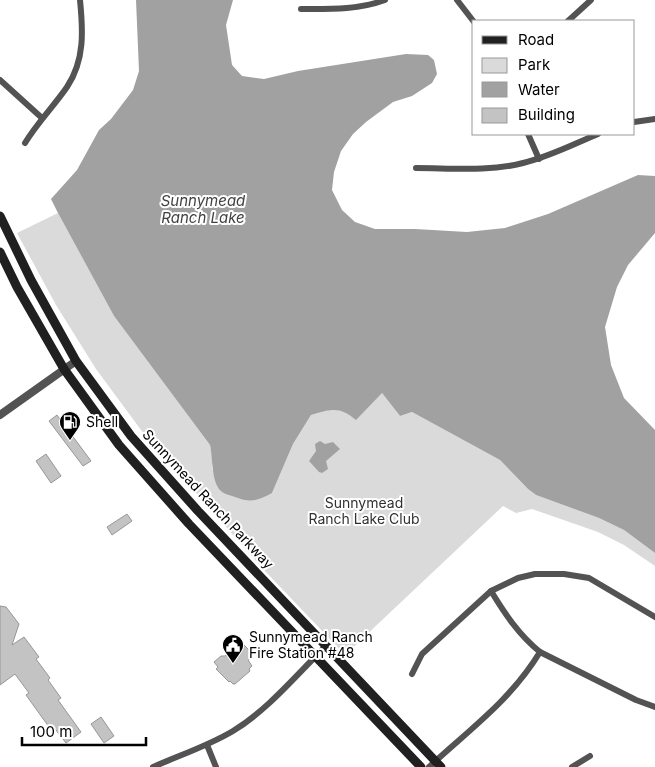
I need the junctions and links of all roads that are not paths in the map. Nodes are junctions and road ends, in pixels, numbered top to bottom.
1 (80, 0) edge
2 (385, 0) edge
3 (457, 0) edge
4 (591, 0) edge
5 (301, 9) dead end
6 (472, 20) edge
7 (569, 20) edge
8 (0, 80) edge
9 (42, 118) junction
10 (655, 118) edge
11 (635, 122) edge
12 (528, 135) edge
13 (596, 135) edge
14 (25, 143) dead end
15 (539, 159) junction
16 (416, 168) dead end
17 (0, 216) edge
18 (0, 252) edge
19 (76, 361) junction
20 (64, 369) junction
21 (0, 415) edge
22 (491, 591) junction
23 (655, 617) edge
24 (326, 646) junction
25 (540, 652) junction
26 (316, 656) junction
27 (412, 674) dead end
28 (655, 707) edge
29 (207, 745) junction
30 (590, 756) dead end
31 (435, 765) edge
32 (153, 767) edge
33 (216, 767) edge
34 (421, 767) edge
35 (572, 767) edge

1 - 9 street
2 - 5 street
3 - 6 street
4 - 7 street
8 - 9 street
9 - 14 street
10 - 11 street
12 - 15 street
13 - 15 street
15 - 16 street
17 - 19 main road, Sunnymead Ranch Parkway
18 - 20 main road, Sunnymead Ranch Parkway
19 - 20 street
19 - 24 main road, Sunnymead Ranch Parkway
20 - 21 street
20 - 26 main road, Sunnymead Ranch Parkway
22 - 23 street
22 - 25 street
22 - 27 street
24 - 26 street
24 - 31 main road, Sunnymead Ranch Parkway
25 - 28 street
25 - 31 street
26 - 29 street
26 - 34 main road, Sunnymead Ranch Parkway
29 - 32 street
29 - 33 street
30 - 35 street

